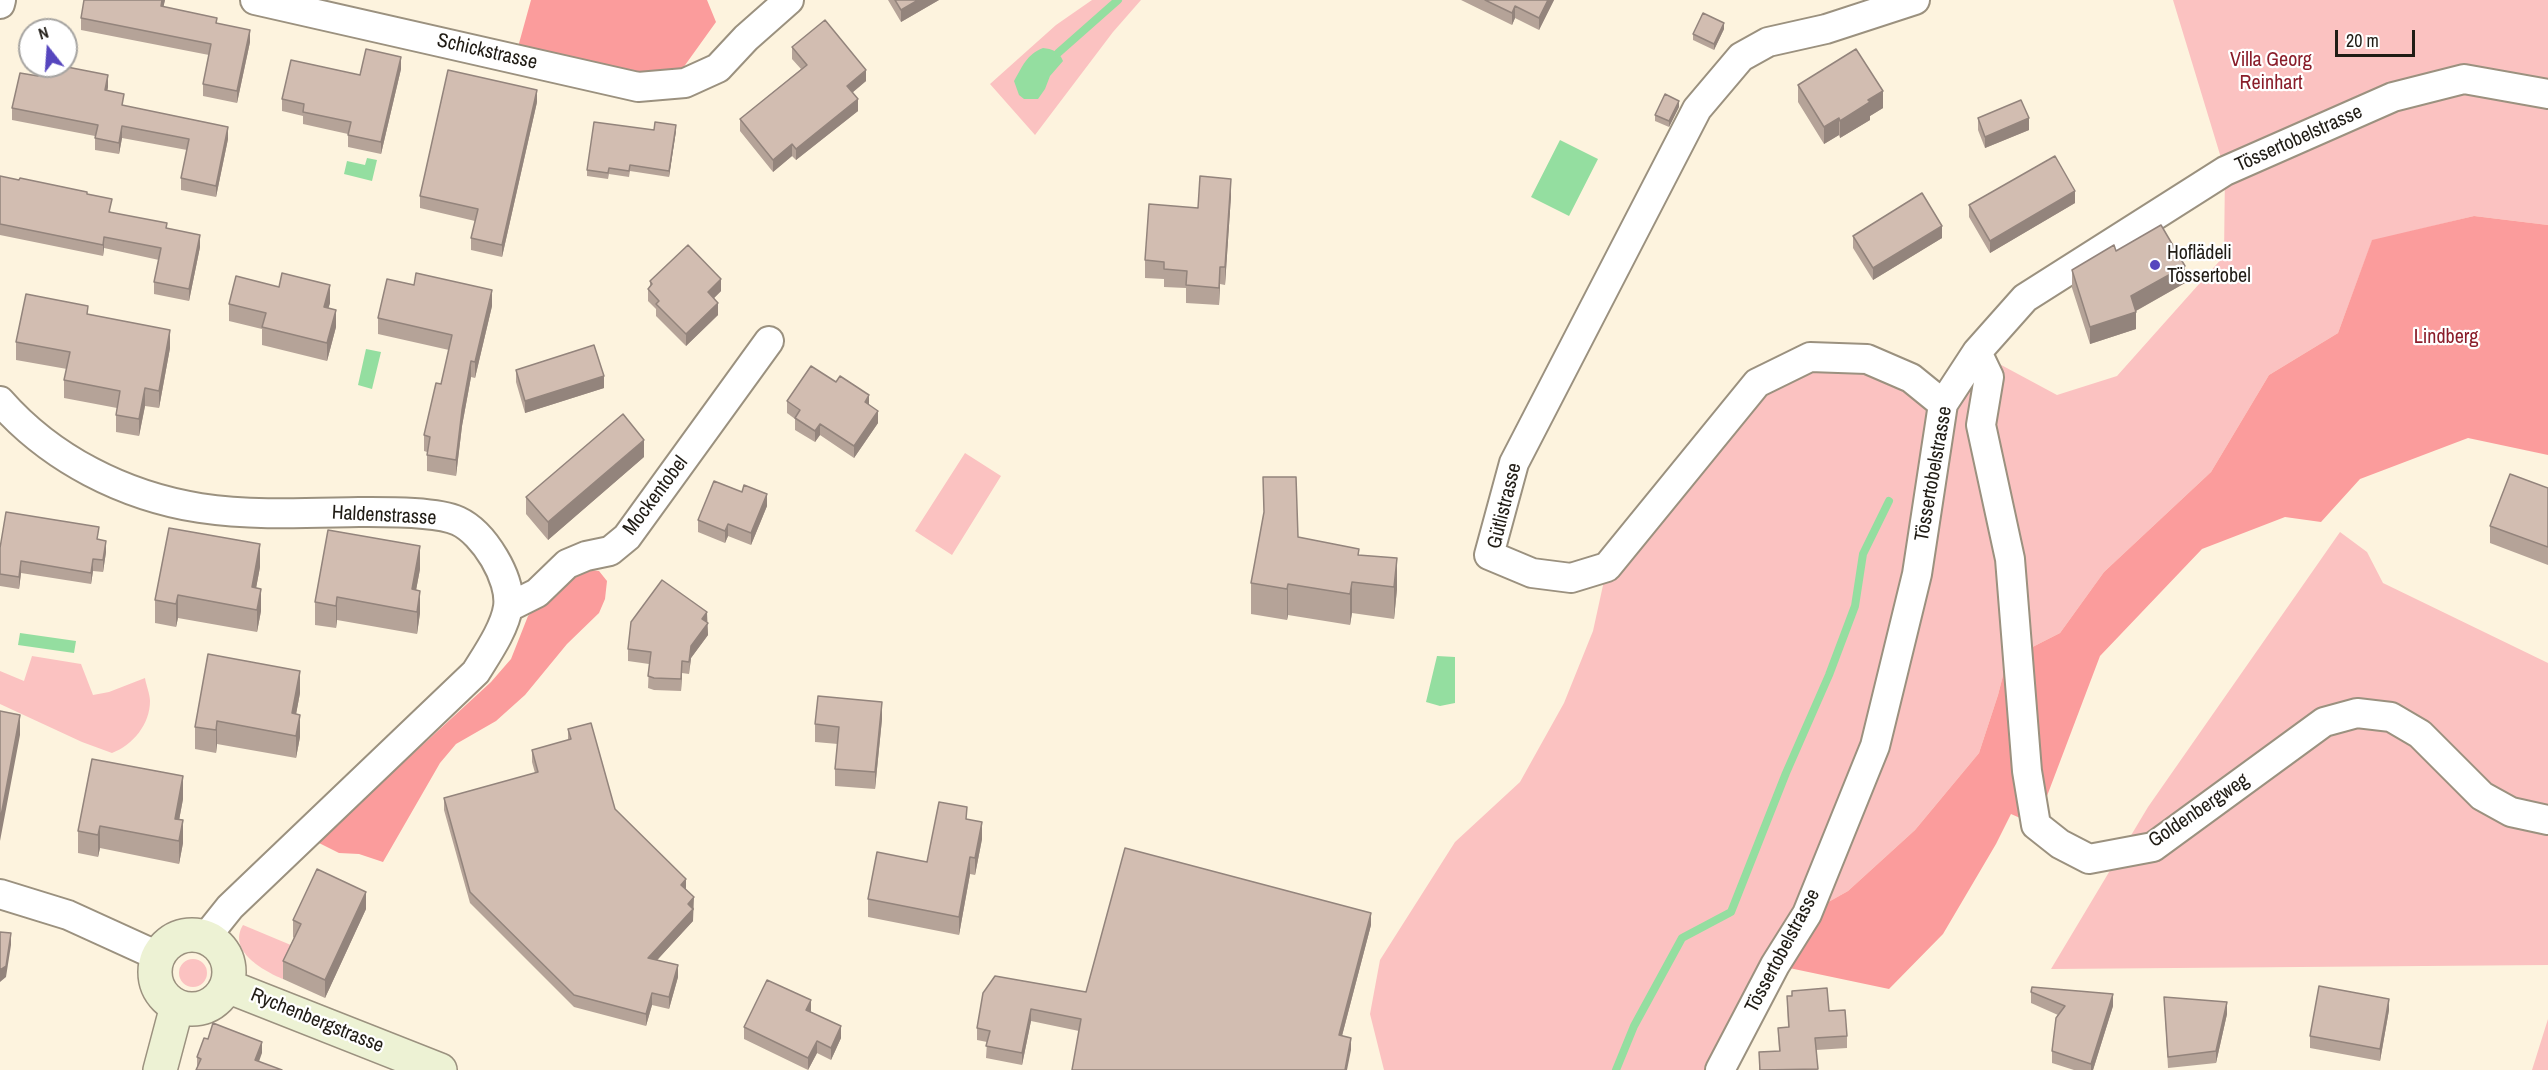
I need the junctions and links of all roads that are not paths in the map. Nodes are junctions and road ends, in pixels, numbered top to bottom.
1 (255, 0) edge
2 (789, 0) edge
3 (1916, 0) edge
4 (2548, 94) edge
5 (770, 341) dead end
6 (1977, 352) junction
7 (0, 401) edge
8 (1943, 404) junction
9 (508, 607) junction
10 (2548, 820) edge
11 (0, 894) edge
12 (206, 937) junction
13 (158, 956) junction
14 (227, 986) junction
15 (177, 1006) junction
16 (160, 1070) edge
17 (440, 1070) edge
18 (1720, 1070) edge

1 - 2 street, Schickstrasse
3 - 8 street, Gütlistrasse
4 - 6 street, Tössertobelstrasse
5 - 9 street, Mockentobel
6 - 8 street, Tössertobelstrasse
6 - 10 street, Goldenbergweg
7 - 9 street, Haldenstrasse
8 - 18 street, Tössertobelstrasse
9 - 12 street, Haldenstrasse
11 - 13 street
12 - 13 street
12 - 14 street
13 - 15 street
14 - 15 street
14 - 17 street, Rychenbergstrasse
15 - 16 street

